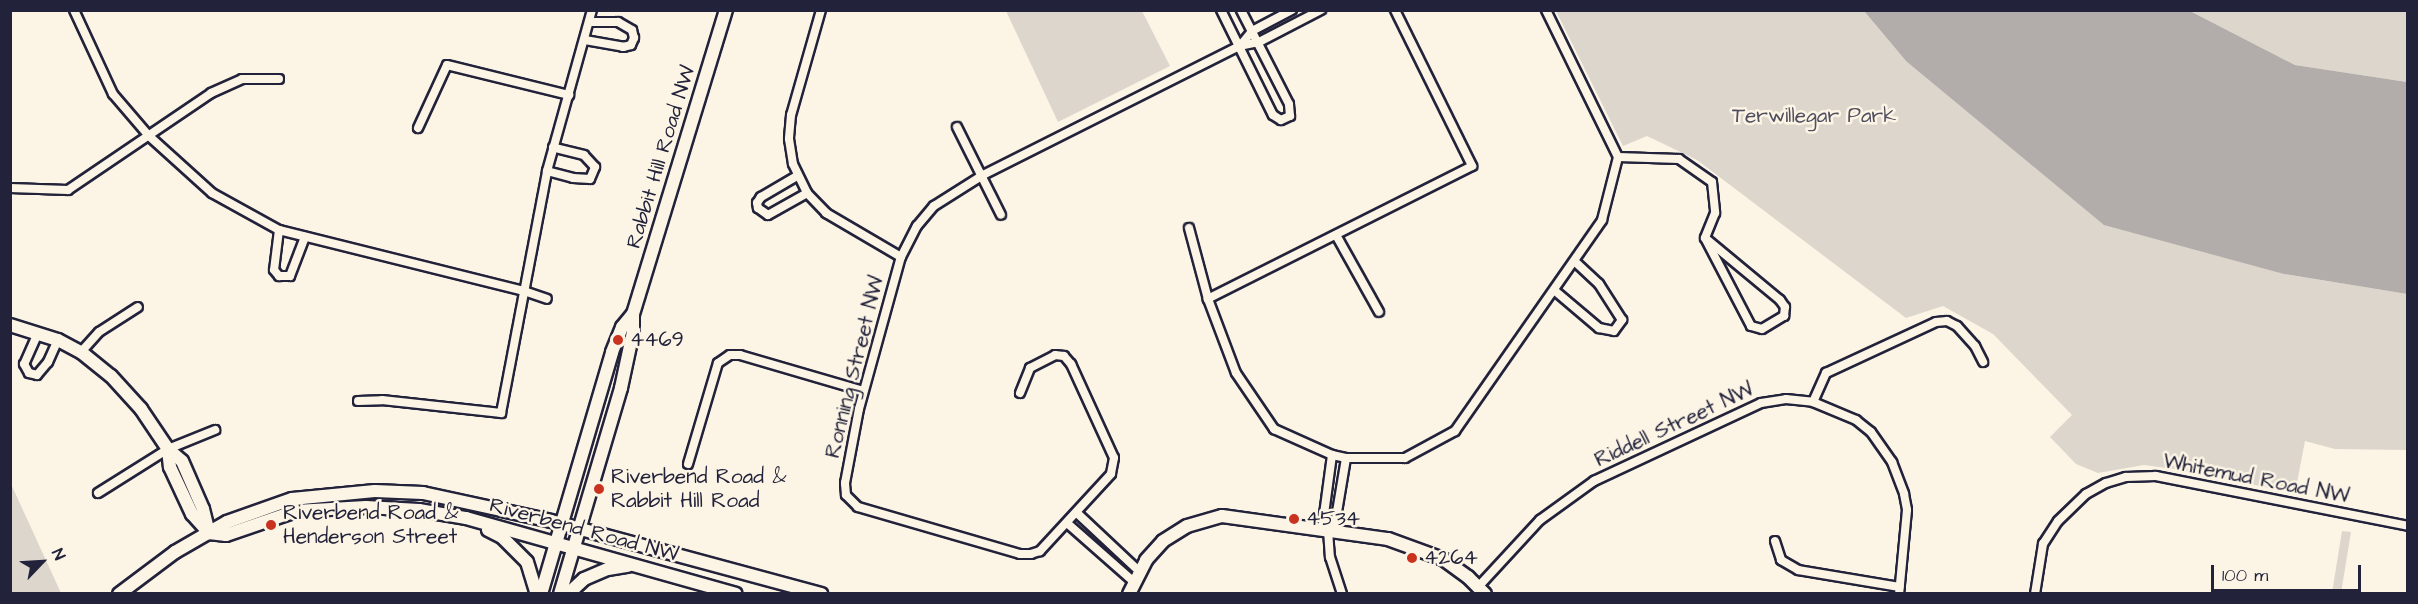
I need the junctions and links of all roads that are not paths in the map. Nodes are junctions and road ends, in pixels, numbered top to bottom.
1 (74, 10) edge
2 (726, 10) edge
3 (821, 10) edge
4 (1221, 10) edge
5 (1241, 10) edge
6 (1292, 10) edge
7 (1321, 10) edge
8 (1395, 10) edge
9 (1546, 10) edge
10 (589, 15) edge
11 (1252, 31) junction
12 (585, 40) junction
13 (1258, 42) junction
14 (1239, 46) junction
15 (279, 79) dead end
16 (569, 95) junction
17 (957, 127) dead end
18 (418, 128) dead end
19 (149, 136) junction
20 (553, 147) junction
21 (1618, 157) junction
22 (547, 171) junction
23 (982, 175) junction
24 (797, 176) junction
25 (10, 188) edge
26 (807, 193) junction
27 (1001, 215) dead end
28 (1189, 228) dead end
29 (279, 230) junction
30 (1336, 235) junction
31 (305, 237) junction
32 (1705, 238) junction
33 (901, 257) junction
34 (1575, 262) junction
35 (1554, 290) junction
36 (525, 291) junction
37 (1209, 298) junction
38 (547, 299) dead end
39 (138, 307) dead end
40 (1379, 312) dead end
41 (633, 314) junction
42 (10, 325) edge
43 (38, 333) junction
44 (58, 340) junction
45 (81, 352) junction
46 (1983, 362) dead end
47 (863, 391) junction
48 (1020, 393) dead end
49 (357, 401) dead end
50 (1813, 402) junction
51 (215, 430) dead end
52 (168, 449) junction
53 (1332, 455) junction
54 (1346, 458) junction
55 (688, 464) dead end
56 (98, 493) dead end
57 (1077, 513) junction
58 (466, 518) junction
59 (1068, 523) junction
60 (561, 524) junction
61 (2408, 526) edge
62 (578, 528) junction
63 (1328, 529) junction
64 (209, 533) junction
65 (1775, 542) dead end
66 (556, 543) junction
67 (572, 547) junction
68 (635, 565) junction
69 (1134, 582) edge
70 (1482, 590) edge
71 (1899, 590) edge
72 (2037, 593) edge
73 (119, 594) edge
74 (539, 594) edge
75 (560, 594) edge
76 (568, 594) edge
77 (736, 594) edge
78 (820, 594) edge
79 (1342, 594) edge

1 - 19 street
2 - 41 main road, Rabbit Hill Road NW
3 - 24 street
4 - 14 street
5 - 11 street
6 - 11 street, Ronning Street NW
7 - 13 street, Ronning Street NW
8 - 30 street
9 - 21 street
10 - 12 street
10 - 12 street
11 - 13 street
11 - 14 street, Ronning Street NW
12 - 16 street
13 - 14 street, Ronning Street NW
13 - 14 street
14 - 23 street, Ronning Street NW
15 - 19 street
16 - 18 street
16 - 20 street
17 - 23 street
19 - 25 street
19 - 29 street
20 - 22 street
20 - 22 street
21 - 32 street
21 - 34 street
22 - 36 street
23 - 27 street
23 - 33 street, Ronning Street NW
24 - 26 street
24 - 26 street
26 - 33 street
28 - 37 street
29 - 31 street
29 - 31 street
30 - 37 street
30 - 40 street
31 - 36 street
32 - 32 street
33 - 47 street, Ronning Street NW
34 - 35 street
34 - 35 street
35 - 54 street
36 - 38 street
36 - 49 street
37 - 53 street
39 - 45 street
41 - 60 main road, Rabbit Hill Road NW
41 - 62 main road, Rabbit Hill Road NW
42 - 43 main road
43 - 44 main road
43 - 44 street
44 - 45 main road
45 - 52 main road
46 - 50 street
47 - 55 street
47 - 59 street, Ronning Street NW
48 - 57 street, Ronning Street NW
50 - 70 street, Riddell Street NW
50 - 71 street, Riddell Street NW
51 - 52 street
52 - 56 street
52 - 64 main road
53 - 54 street
53 - 63 street
54 - 63 street
57 - 59 street, Ronning Street NW
57 - 69 street
58 - 64 main road, Riverbend Road NW
58 - 66 main road, Riverbend Road NW
58 - 74 main road
59 - 69 street
60 - 62 main road, Riverbend Road NW
60 - 64 main road, Riverbend Road NW
60 - 66 main road, Rabbit Hill Road NW
61 - 72 street, Whitemud Road NW
62 - 67 main road, Rabbit Hill Road NW
62 - 78 main road, Riverbend Road NW
63 - 69 main road
63 - 70 main road
63 - 79 street
64 - 73 main road, Riverbend Road NW
65 - 71 street
66 - 67 main road, Riverbend Road NW
66 - 74 main road, Rabbit Hill Road NW
67 - 68 main road, Riverbend Road NW
67 - 75 main road, Rabbit Hill Road NW
68 - 76 main road
68 - 77 main road, Riverbend Road NW

